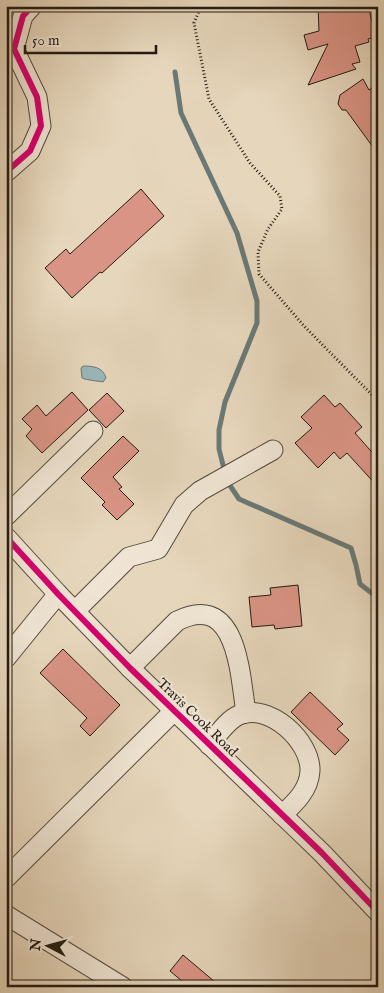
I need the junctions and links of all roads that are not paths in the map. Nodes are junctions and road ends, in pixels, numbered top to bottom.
1 (32, 6) edge
2 (10, 49) edge
3 (6, 172) edge
4 (93, 431) dead end
5 (273, 450) dead end
6 (6, 516) edge
7 (6, 537) edge
8 (58, 594) junction
9 (74, 611) junction
10 (6, 658) edge
11 (130, 668) junction
12 (174, 711) junction
13 (253, 714) junction
14 (209, 745) junction
15 (282, 815) junction
16 (6, 878) edge
17 (378, 912) edge
18 (6, 915) edge
19 (123, 987) edge

1 - 2 street
2 - 3 street
4 - 6 street
5 - 9 street
7 - 8 street, Travis Cook Road
8 - 9 street, Travis Cook Road
8 - 10 street
9 - 11 street, Travis Cook Road
11 - 12 street, Travis Cook Road
11 - 13 street
12 - 14 street, Travis Cook Road
12 - 16 street
13 - 14 street
13 - 15 street
14 - 15 street, Travis Cook Road
15 - 17 street, Travis Cook Road
18 - 19 street

